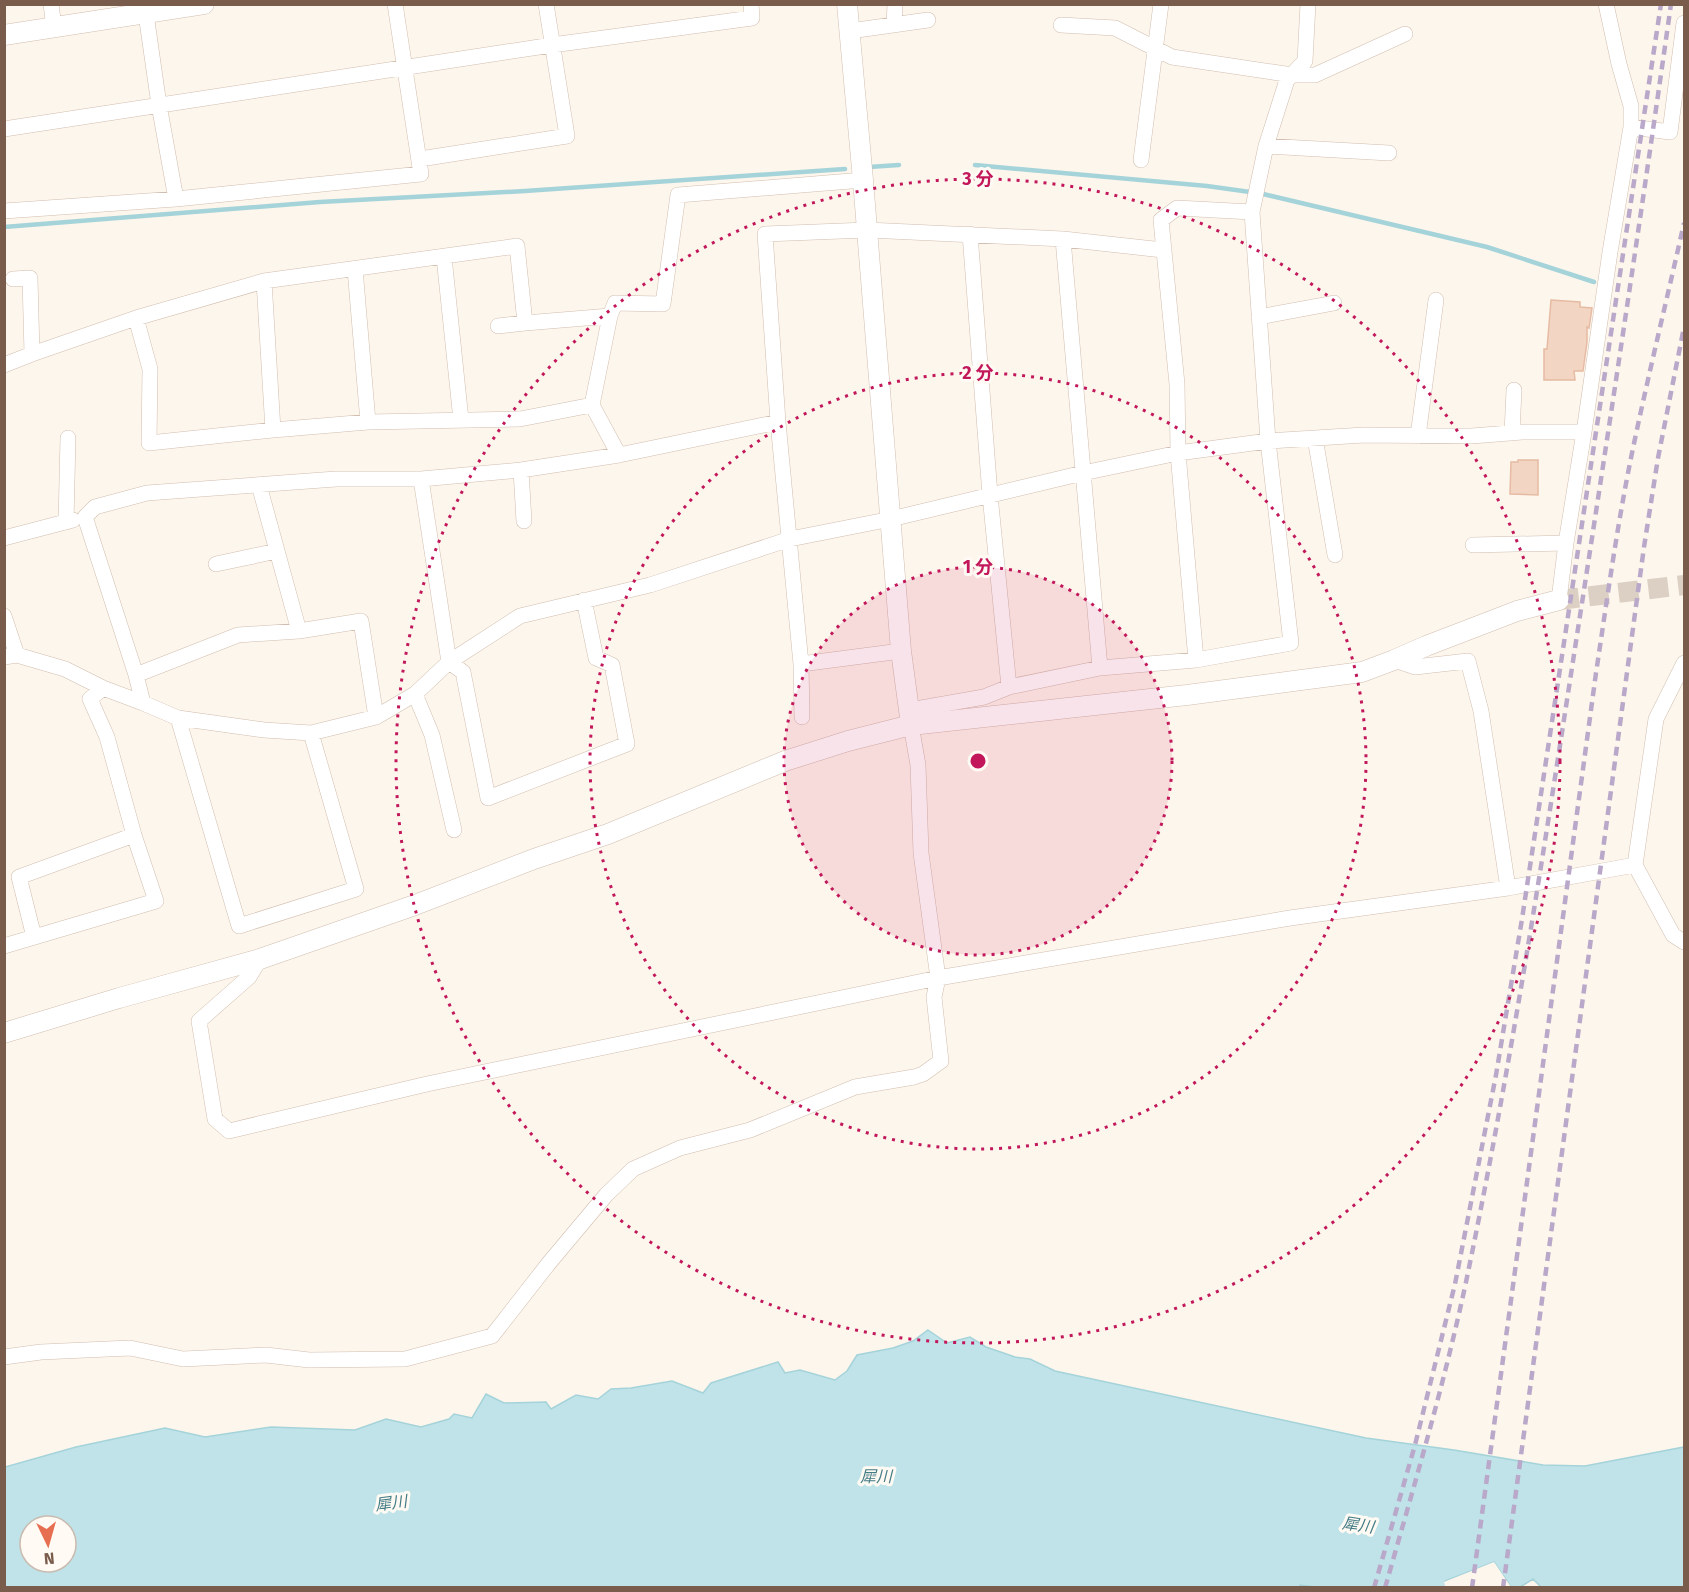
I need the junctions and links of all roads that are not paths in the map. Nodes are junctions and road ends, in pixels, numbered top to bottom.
1 (51, 4) edge
2 (204, 4) edge
3 (395, 4) edge
4 (546, 4) edge
5 (751, 4) edge
6 (848, 4) edge
7 (895, 4) edge
8 (1161, 4) edge
9 (1308, 4) edge
10 (1606, 4) edge
11 (146, 14) junction
12 (928, 20) dead end
13 (1684, 23) edge
14 (894, 25) junction
15 (1060, 25) dead end
16 (54, 28) junction
17 (850, 31) junction
18 (1405, 34) dead end
19 (4, 35) edge
20 (552, 45) junction
21 (1155, 49) junction
22 (404, 67) junction
23 (1292, 75) junction
24 (159, 105) junction
25 (1631, 127) junction
26 (4, 129) edge
27 (1266, 146) junction
28 (1389, 153) dead end
29 (420, 159) junction
30 (1141, 160) dead end
31 (863, 180) junction
32 (176, 199) junction
33 (4, 211) edge
34 (1252, 212) junction
35 (867, 230) junction
36 (970, 234) junction
37 (1063, 239) junction
38 (1163, 250) junction
39 (444, 256) junction
40 (355, 269) junction
41 (13, 279) dead end
42 (264, 281) junction
43 (1436, 300) dead end
44 (1334, 303) dead end
45 (610, 316) junction
46 (1259, 317) junction
47 (136, 318) junction
48 (525, 323) junction
49 (498, 326) dead end
50 (32, 354) junction
51 (4, 365) edge
52 (1514, 390) dead end
53 (592, 405) junction
54 (460, 420) junction
55 (368, 422) junction
56 (778, 422) junction
57 (273, 430) junction
58 (1584, 432) junction
59 (1512, 433) junction
60 (1418, 436) junction
61 (68, 438) dead end
62 (1315, 438) junction
63 (1268, 441) junction
64 (1178, 453) junction
65 (619, 455) junction
66 (521, 470) junction
67 (1083, 473) junction
68 (422, 479) junction
69 (259, 485) junction
70 (990, 495) junction
71 (85, 517) junction
72 (891, 519) junction
73 (524, 521) dead end
74 (66, 522) junction
75 (4, 538) edge
76 (790, 539) junction
77 (1566, 543) junction
78 (1473, 545) dead end
79 (277, 551) junction
80 (1335, 555) dead end
81 (216, 564) dead end
82 (584, 600) junction
83 (1559, 600) joint
84 (4, 616) edge
85 (299, 631) junction
86 (901, 651) junction
87 (11, 656) edge
88 (1196, 660) junction
89 (1394, 660) junction
90 (449, 662) junction
91 (1684, 663) edge
92 (801, 664) junction
93 (1100, 668) junction
94 (136, 675) junction
95 (1009, 687) junction
96 (103, 688) junction
97 (415, 694) junction
98 (143, 703) junction
99 (376, 717) junction
100 (802, 717) dead end
101 (178, 718) junction
102 (910, 718) junction
103 (311, 733) junction
104 (454, 830) dead end
105 (134, 835) junction
106 (1635, 865) junction
107 (1508, 888) junction
108 (34, 937) junction
109 (1684, 942) edge
110 (4, 946) edge
111 (260, 958) junction
112 (938, 978) junction
113 (4, 1033) edge
114 (4, 1357) edge

1 - 16 street
2 - 11 street
3 - 22 street
4 - 20 street
5 - 20 street
6 - 17 street
7 - 14 street
8 - 21 street
9 - 23 street
10 - 25 street
11 - 16 street
11 - 24 street
12 - 14 street
13 - 25 street
14 - 17 street
15 - 21 street
16 - 19 street
17 - 31 street
18 - 23 street
20 - 22 street
20 - 29 street
21 - 23 street
21 - 30 street
22 - 24 street
22 - 29 street
23 - 27 street
24 - 26 street
24 - 32 street
25 - 58 street
27 - 28 street
27 - 34 street
29 - 32 street
31 - 35 street
31 - 45 street
32 - 33 street
34 - 38 street
34 - 46 street
35 - 36 street
35 - 56 street
35 - 72 street
36 - 37 street
36 - 70 street
37 - 38 street
37 - 67 street
38 - 64 street
39 - 40 street
39 - 48 street
39 - 54 street
40 - 42 street
40 - 55 street
41 - 50 street
42 - 47 street
42 - 57 street
43 - 60 street
44 - 46 street
45 - 48 street
45 - 53 street
46 - 63 street
47 - 50 street
47 - 57 street
48 - 49 street
50 - 51 street
52 - 59 street
53 - 54 street
53 - 65 street
54 - 55 street
55 - 57 street
56 - 65 street
56 - 76 street
58 - 59 street
58 - 77 street
59 - 60 street
60 - 62 street
61 - 74 street
62 - 63 street
62 - 80 street
63 - 64 street
63 - 88 street
64 - 67 street
64 - 88 street
65 - 66 street
66 - 68 street
66 - 73 street
67 - 70 street
67 - 93 street
68 - 69 street
68 - 90 street
69 - 71 street
69 - 79 street
70 - 72 street
70 - 95 street
71 - 74 street
71 - 94 street
72 - 76 street
72 - 86 street
74 - 75 street
76 - 82 street
76 - 92 street
77 - 78 street
77 - 83 street
79 - 81 street
79 - 85 street
82 - 90 street
82 - 90 street
83 - 89 street
84 - 87 street
85 - 94 street
85 - 99 street
86 - 92 street
86 - 102 street
87 - 96 street
88 - 93 street
89 - 102 street
89 - 107 street
90 - 97 street
91 - 106 street
92 - 100 street
93 - 95 street
94 - 98 street
95 - 102 street
96 - 98 street
96 - 105 street
97 - 99 street
97 - 104 street
98 - 101 street
99 - 103 street
101 - 103 street
101 - 103 street
102 - 111 street
102 - 112 street
105 - 108 street
105 - 108 street
106 - 107 street
106 - 109 street
107 - 112 street
108 - 110 street
111 - 112 street
111 - 113 street
112 - 114 street

